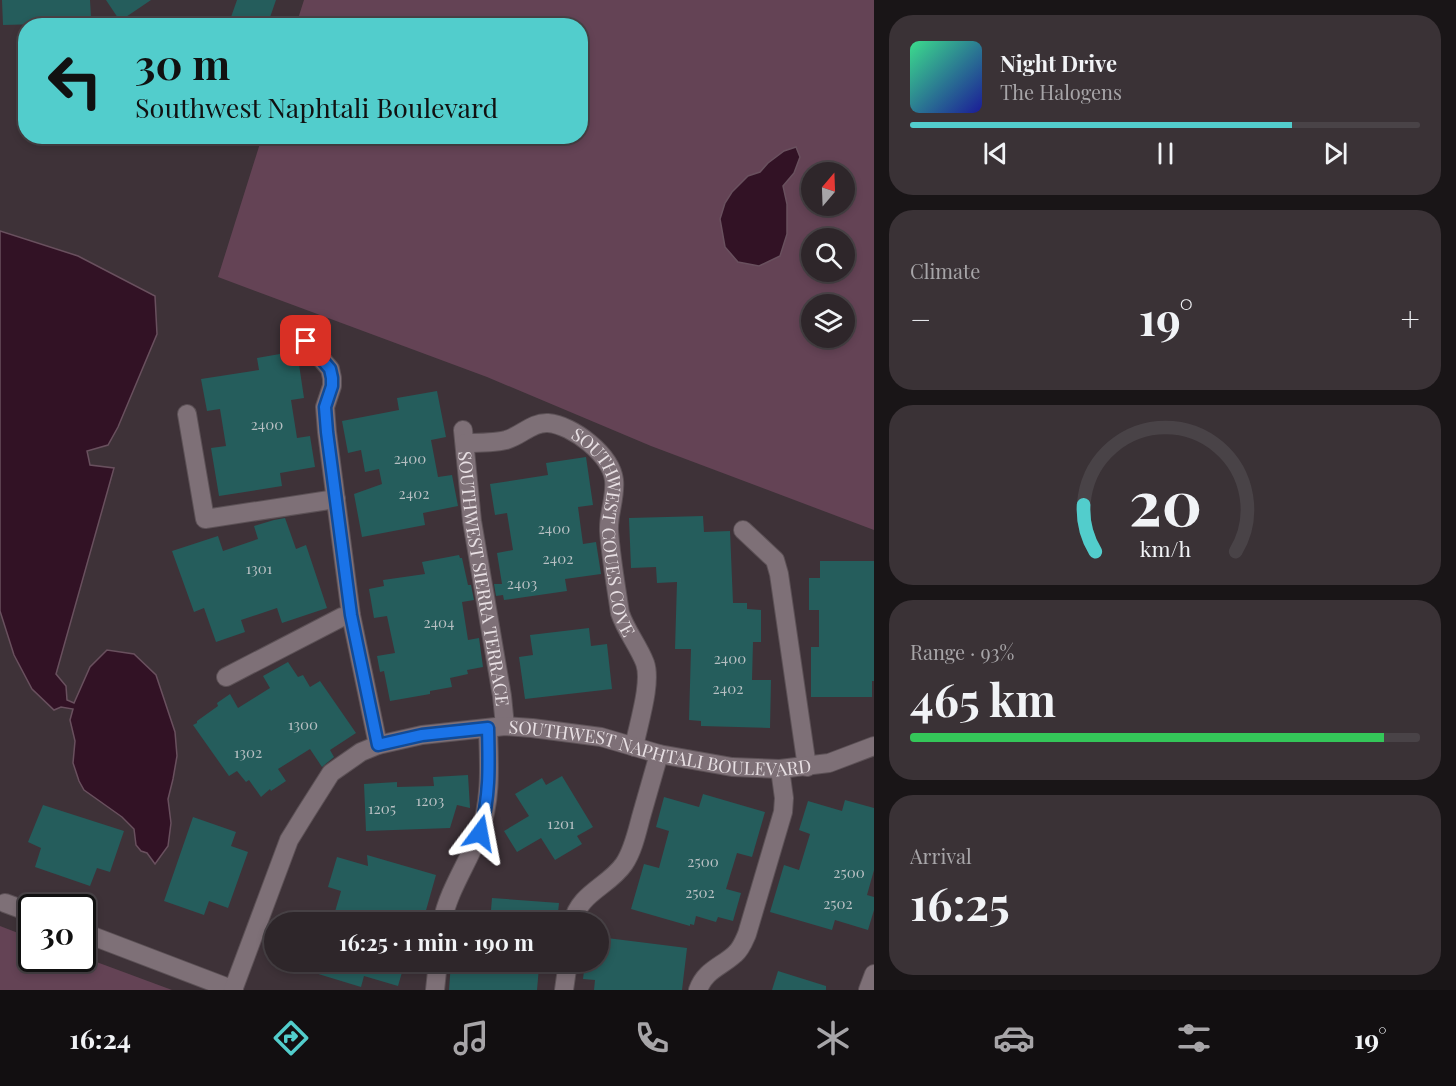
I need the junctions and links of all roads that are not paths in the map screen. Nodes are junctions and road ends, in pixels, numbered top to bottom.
1 (306, 341) dead end
2 (187, 414) dead end
3 (464, 436) joint
4 (336, 498) junction
5 (743, 530) dead end
6 (351, 615) junction
7 (226, 677) dead end
8 (496, 727) junction
9 (378, 745) junction
10 (874, 746) edge
11 (634, 747) junction
12 (659, 754) junction
13 (807, 767) junction
14 (780, 769) junction
15 (5, 903) dead end
16 (18, 908) edge
17 (444, 912) edge
18 (576, 912) edge
19 (96, 937) edge
20 (437, 972) edge
21 (567, 972) edge
22 (874, 975) edge
23 (234, 990) edge
24 (435, 990) edge
25 (564, 990) edge
26 (698, 990) edge
27 (868, 990) edge

1 - 4 street
2 - 4 street
3 - 8 street, SOUTHWEST SIERRA TERRACE
3 - 11 street, SOUTHWEST COUES COVE
4 - 6 street
5 - 13 street
6 - 7 street
6 - 9 street
8 - 9 street, SOUTHWEST NAPHTALI BOULEVARD
8 - 11 street, SOUTHWEST NAPHTALI BOULEVARD
8 - 17 street, SOUTHWEST SIERRA TERRACE
9 - 23 street, SOUTHWEST NAPHTALI BOULEVARD
10 - 13 street, SOUTHWEST NAPHTALI BOULEVARD
11 - 12 street, SOUTHWEST NAPHTALI BOULEVARD
12 - 14 street, SOUTHWEST NAPHTALI BOULEVARD
12 - 18 street
13 - 14 street, SOUTHWEST NAPHTALI BOULEVARD
14 - 26 street
15 - 16 street
19 - 23 street
20 - 24 street
21 - 25 street
22 - 27 street

